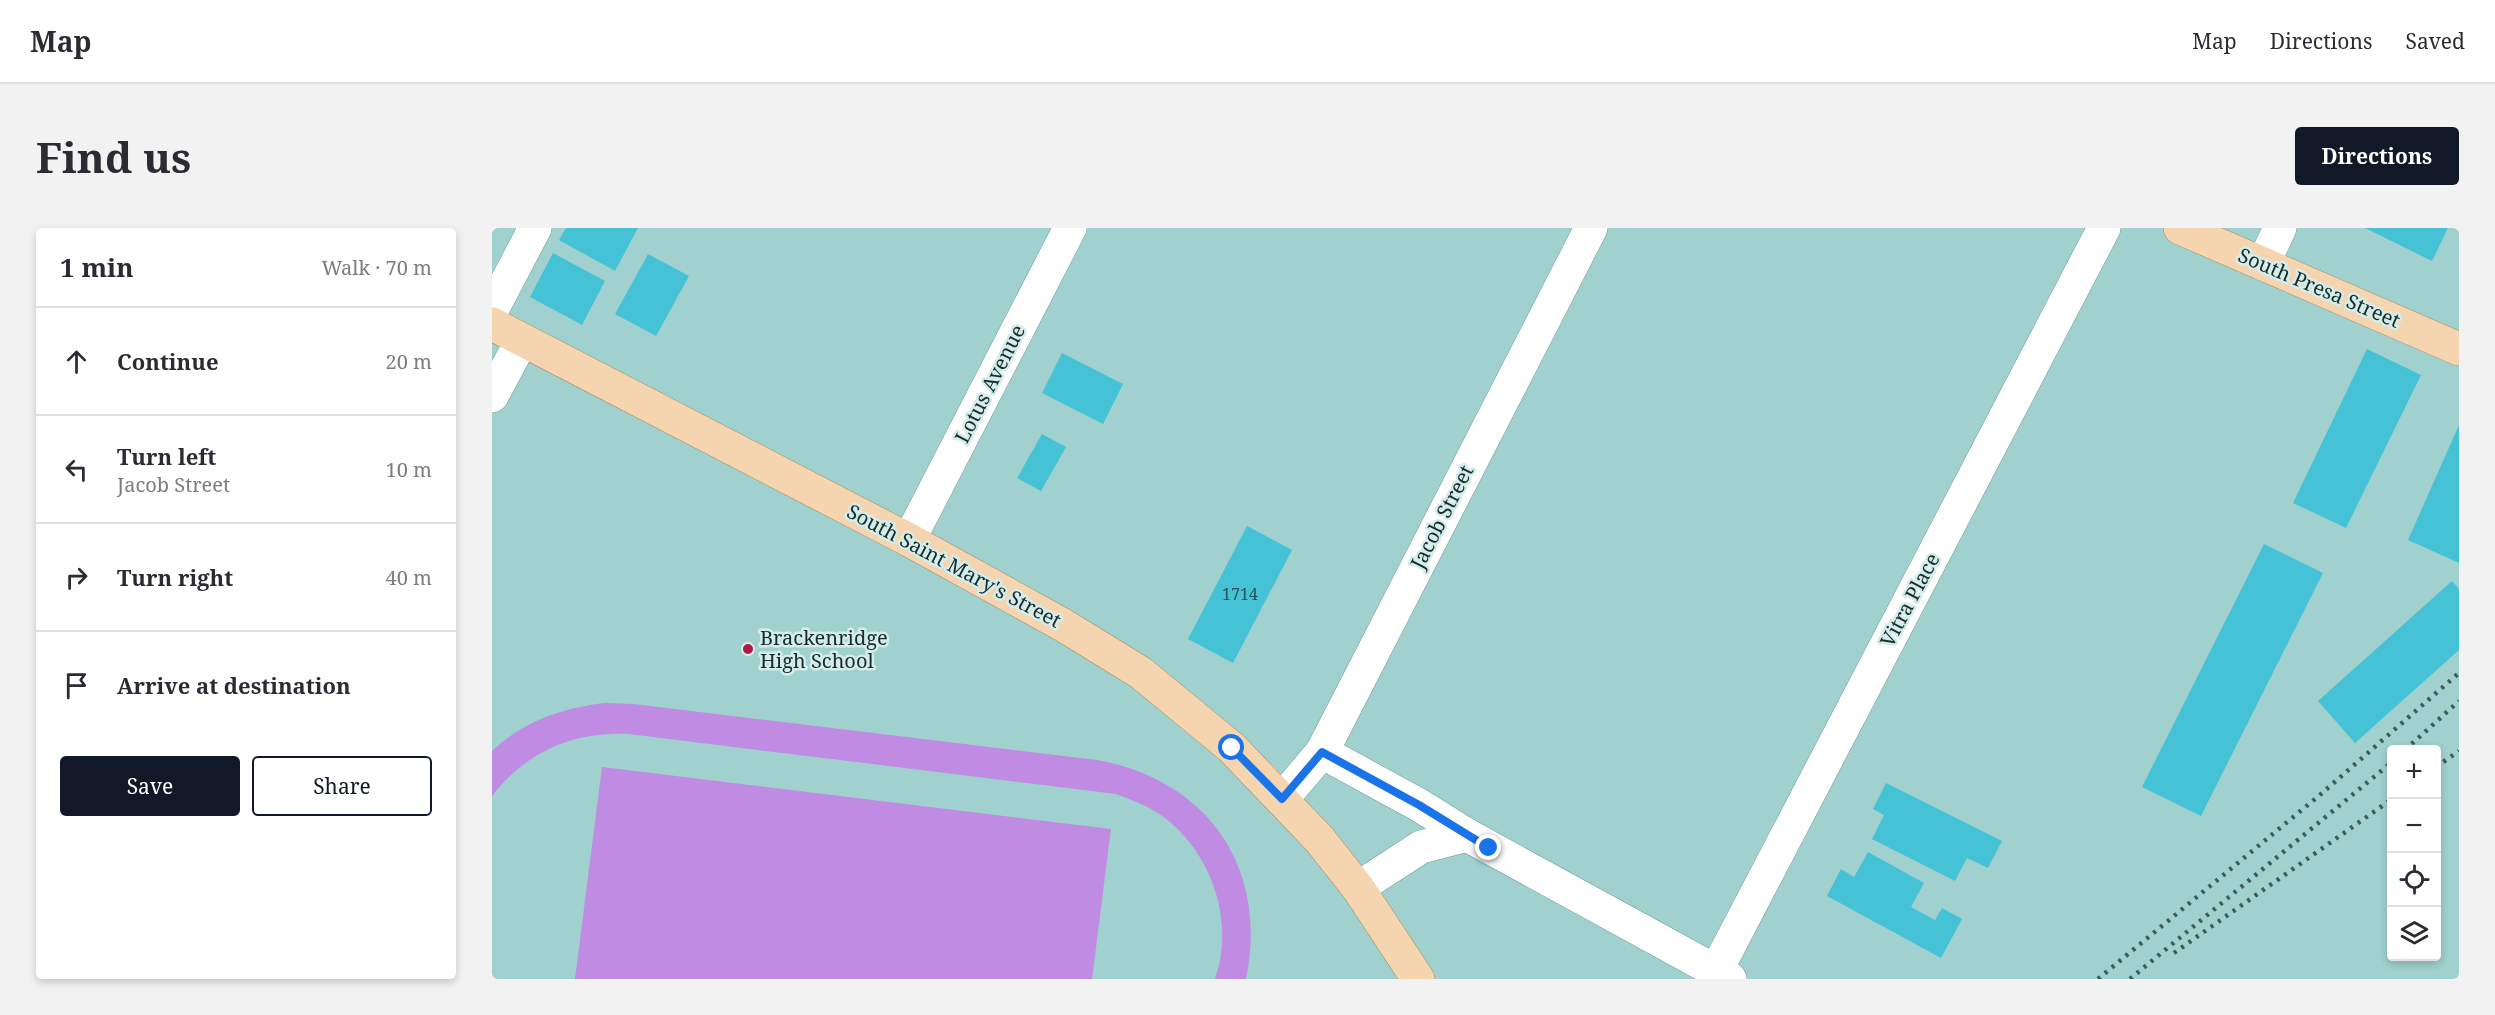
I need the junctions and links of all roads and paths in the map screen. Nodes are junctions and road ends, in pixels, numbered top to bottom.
1 (535, 228) edge
2 (1070, 228) edge
3 (1591, 228) edge
4 (2104, 228) edge
5 (2180, 228) edge
6 (2280, 228) edge
7 (2263, 264) junction
8 (492, 310) edge
9 (492, 324) edge
10 (522, 340) junction
11 (2459, 349) edge
12 (492, 396) edge
13 (909, 540) junction
14 (1322, 752) junction
15 (1282, 799) junction
16 (1467, 835) junction
17 (1358, 888) junction
18 (1723, 975) edge
19 (1418, 979) edge

1 - 8 street
2 - 13 street, Lotus Avenue
3 - 14 street, Jacob Street
4 - 18 street, Vitra Place
5 - 7 main road, South Presa Street
6 - 7 street
7 - 11 main road, South Presa Street
9 - 10 main road, South Saint Mary's Street
10 - 12 street
10 - 13 main road, South Saint Mary's Street
13 - 15 main road, South Saint Mary's Street
14 - 15 street, Jacob Street
14 - 16 street
15 - 17 main road, South Saint Mary's Street
16 - 17 street
16 - 18 street
17 - 19 main road, South Saint Mary's Street

